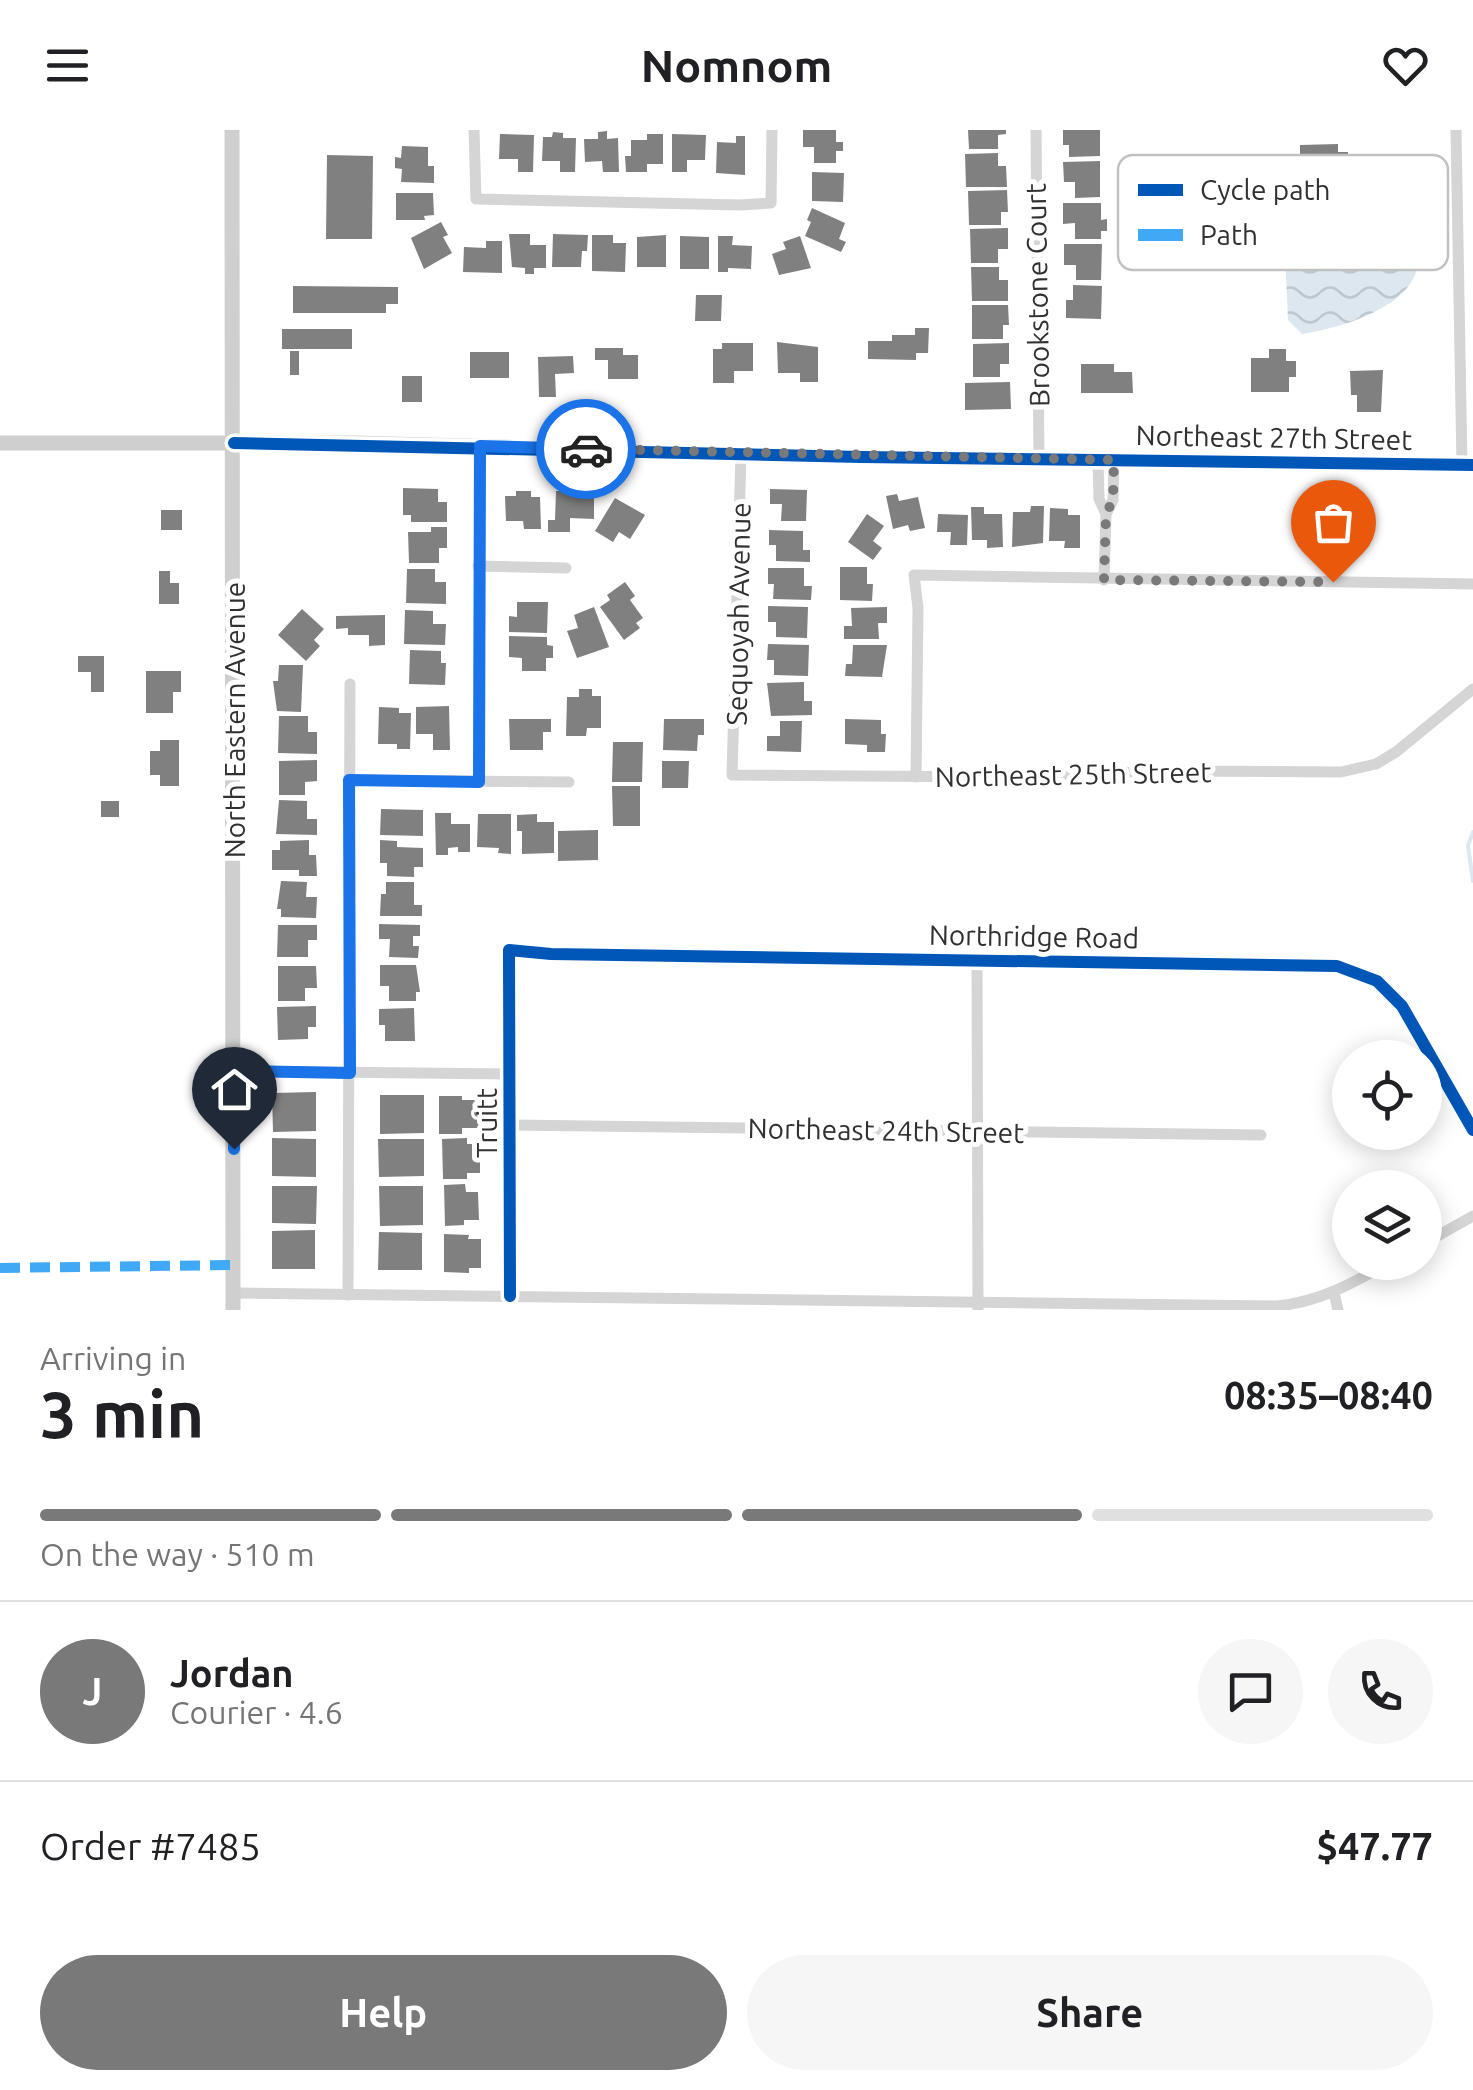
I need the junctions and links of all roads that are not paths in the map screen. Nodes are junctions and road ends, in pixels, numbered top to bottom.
1 (232, 130) edge
2 (474, 130) edge
3 (772, 130) edge
4 (1036, 130) edge
5 (1456, 130) edge
6 (234, 442) junction
7 (0, 443) edge
8 (480, 446) junction
9 (741, 452) junction
10 (1039, 459) junction
11 (1106, 460) junction
12 (1468, 465) edge
13 (478, 566) junction
14 (566, 568) dead end
15 (1104, 580) junction
16 (1473, 584) edge
17 (350, 684) dead end
18 (1473, 689) edge
19 (732, 775) joint
20 (916, 777) junction
21 (349, 780) junction
22 (479, 782) junction
23 (569, 782) dead end
24 (509, 950) joint
25 (976, 960) junction
26 (235, 1071) junction
27 (350, 1073) junction
28 (511, 1074) junction
29 (511, 1125) junction
30 (1473, 1130) edge
31 (978, 1132) junction
32 (1260, 1135) dead end
33 (1473, 1216) edge
34 (1442, 1233) edge
35 (1357, 1280) edge
36 (1334, 1293) junction
37 (348, 1295) junction
38 (510, 1296) junction
39 (234, 1301) edge
40 (822, 1305) edge
41 (978, 1306) edge
42 (1157, 1307) edge
43 (1338, 1310) edge

1 - 6 main road, North Eastern Avenue
2 - 3 street
4 - 10 street, Brookstone Court
5 - 12 street
6 - 7 main road, Northeast 27th Street
6 - 8 main road, Northeast 27th Street
6 - 26 main road, North Eastern Avenue
8 - 9 main road, Northeast 27th Street
8 - 13 street
9 - 10 main road, Northeast 27th Street
9 - 19 street, Sequoyah Avenue
10 - 11 main road, Northeast 27th Street
11 - 12 main road, Northeast 27th Street
11 - 15 street
13 - 14 street
13 - 22 street
15 - 16 street
15 - 20 street
17 - 21 street
18 - 20 street, Northeast 25th Street
19 - 20 street, Northeast 25th Street
21 - 22 street
21 - 27 street
22 - 23 street
24 - 25 street, Northridge Road
24 - 28 street, Truitt
25 - 30 street, Northridge Road
25 - 31 street
26 - 27 street
26 - 39 main road, North Eastern Avenue
27 - 28 street
27 - 37 street
28 - 29 street, Truitt
29 - 31 street, Northeast 24th Street
29 - 38 street, Truitt
31 - 32 street, Northeast 24th Street
31 - 41 street
33 - 34 street
35 - 36 street
36 - 42 street
36 - 43 street
37 - 38 street
37 - 39 street
38 - 40 street
40 - 41 street
41 - 42 street

